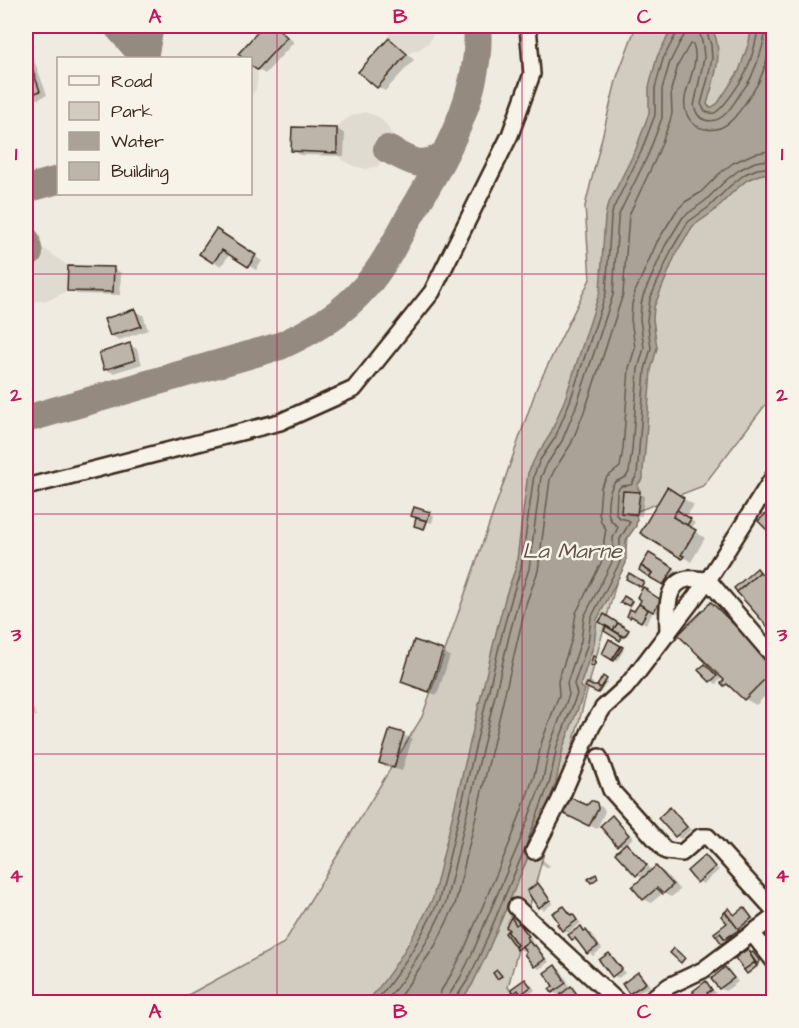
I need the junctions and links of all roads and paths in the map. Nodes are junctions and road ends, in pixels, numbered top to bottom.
1 (528, 26) edge
2 (774, 476) edge
3 (26, 487) edge
4 (708, 580) junction
5 (668, 634) junction
6 (774, 657) edge
7 (599, 757) dead end
8 (534, 851) dead end
9 (516, 907) dead end
10 (774, 910) edge
11 (774, 917) edge
12 (752, 933) junction
13 (774, 961) edge
14 (618, 1002) edge
15 (647, 1002) edge

1 - 3 street
2 - 4 street
4 - 5 street
4 - 5 street
4 - 6 street
5 - 8 street
7 - 10 street
9 - 14 street
11 - 12 street
12 - 13 street
12 - 15 street

